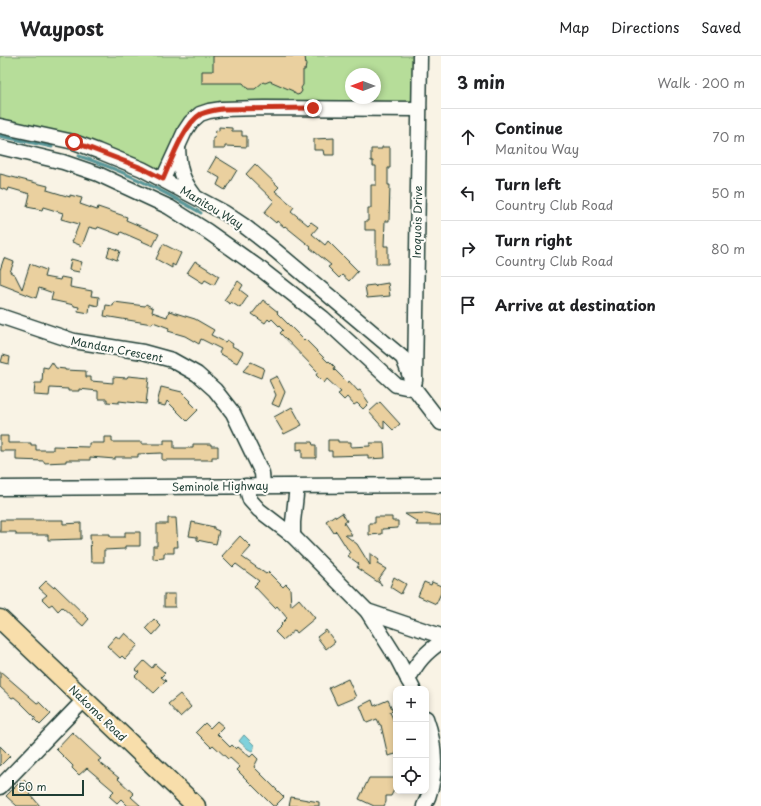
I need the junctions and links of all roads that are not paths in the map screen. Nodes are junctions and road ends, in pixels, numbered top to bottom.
1 (420, 56) edge
2 (419, 109) junction
3 (0, 126) edge
4 (178, 146) junction
5 (0, 147) edge
6 (163, 179) junction
7 (196, 197) junction
8 (0, 316) edge
9 (415, 389) junction
10 (441, 423) edge
11 (264, 485) junction
12 (441, 485) edge
13 (246, 486) junction
14 (297, 486) junction
15 (0, 488) edge
16 (293, 536) junction
17 (367, 611) junction
18 (0, 619) edge
19 (441, 636) edge
20 (441, 642) edge
21 (411, 684) edge
22 (84, 700) junction
23 (427, 722) edge
24 (0, 787) edge
25 (196, 806) edge
26 (424, 806) edge

1 - 2 street, Iroquois Drive
2 - 4 street
2 - 9 street, Iroquois Drive
3 - 6 street, Manitou Way
4 - 6 street
4 - 7 street
5 - 9 street, Manitou Way
6 - 7 street, Manitou Way
7 - 9 street, Manitou Way
8 - 11 street, Mandan Crescent
9 - 10 street, Manitou Way
11 - 13 street, Seminole Highway
11 - 14 street, Seminole Highway
12 - 14 street, Seminole Highway
13 - 15 street, Seminole Highway
13 - 16 street
14 - 16 street
16 - 17 street
17 - 19 street
17 - 21 street
18 - 22 main road, Nakoma Road
20 - 21 street
22 - 24 street
22 - 25 main road, Nakoma Road
23 - 26 street

